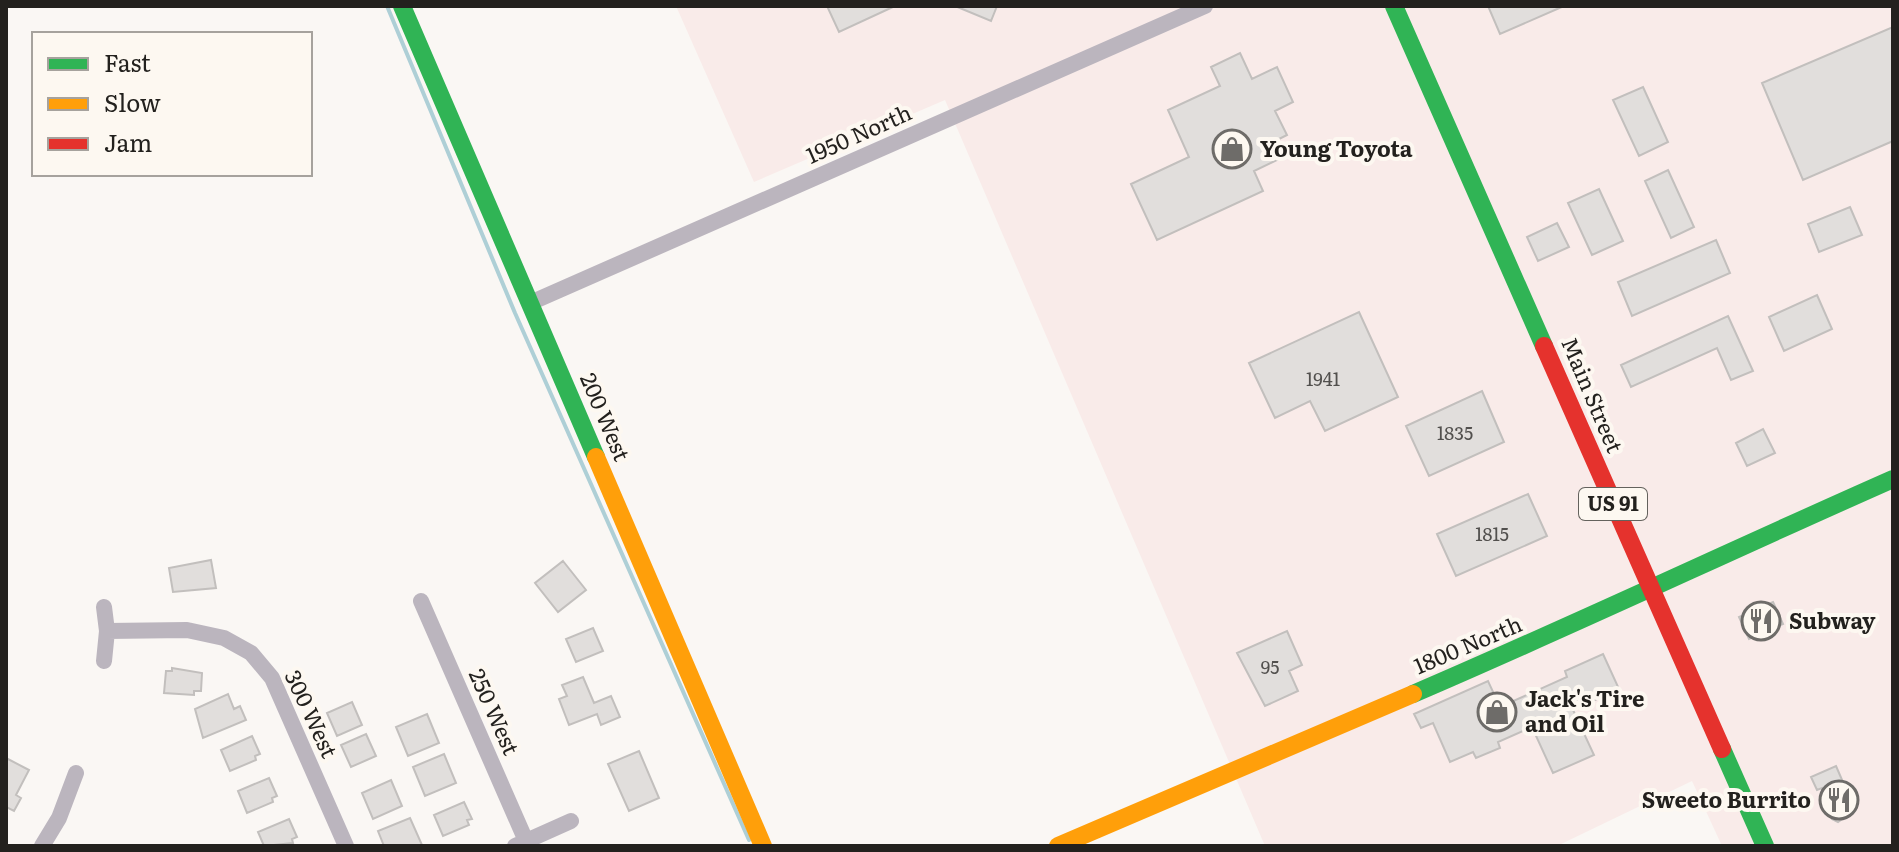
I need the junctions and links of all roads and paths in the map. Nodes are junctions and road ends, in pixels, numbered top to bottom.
1 (402, 6) edge
2 (1205, 6) edge
3 (1394, 6) edge
4 (530, 303) junction
5 (1893, 479) edge
6 (1650, 591) junction
7 (421, 601) dead end
8 (104, 607) dead end
9 (107, 631) junction
10 (104, 661) dead end
11 (76, 773) dead end
12 (571, 821) dead end
13 (521, 844) edge
14 (42, 846) edge
15 (346, 846) edge
16 (763, 846) edge
17 (1058, 846) edge
18 (1765, 846) edge

1 - 4 street, 200 West
2 - 4 street, 1950 North
3 - 6 street, Main Street / US 91
4 - 16 street, 200 West
5 - 6 street, 1800 North
6 - 17 street, 1800 North
6 - 18 street, Main Street / US 91
7 - 13 street, 250 West
8 - 9 street
9 - 10 street
9 - 15 street, 300 West
11 - 14 street
12 - 13 street

